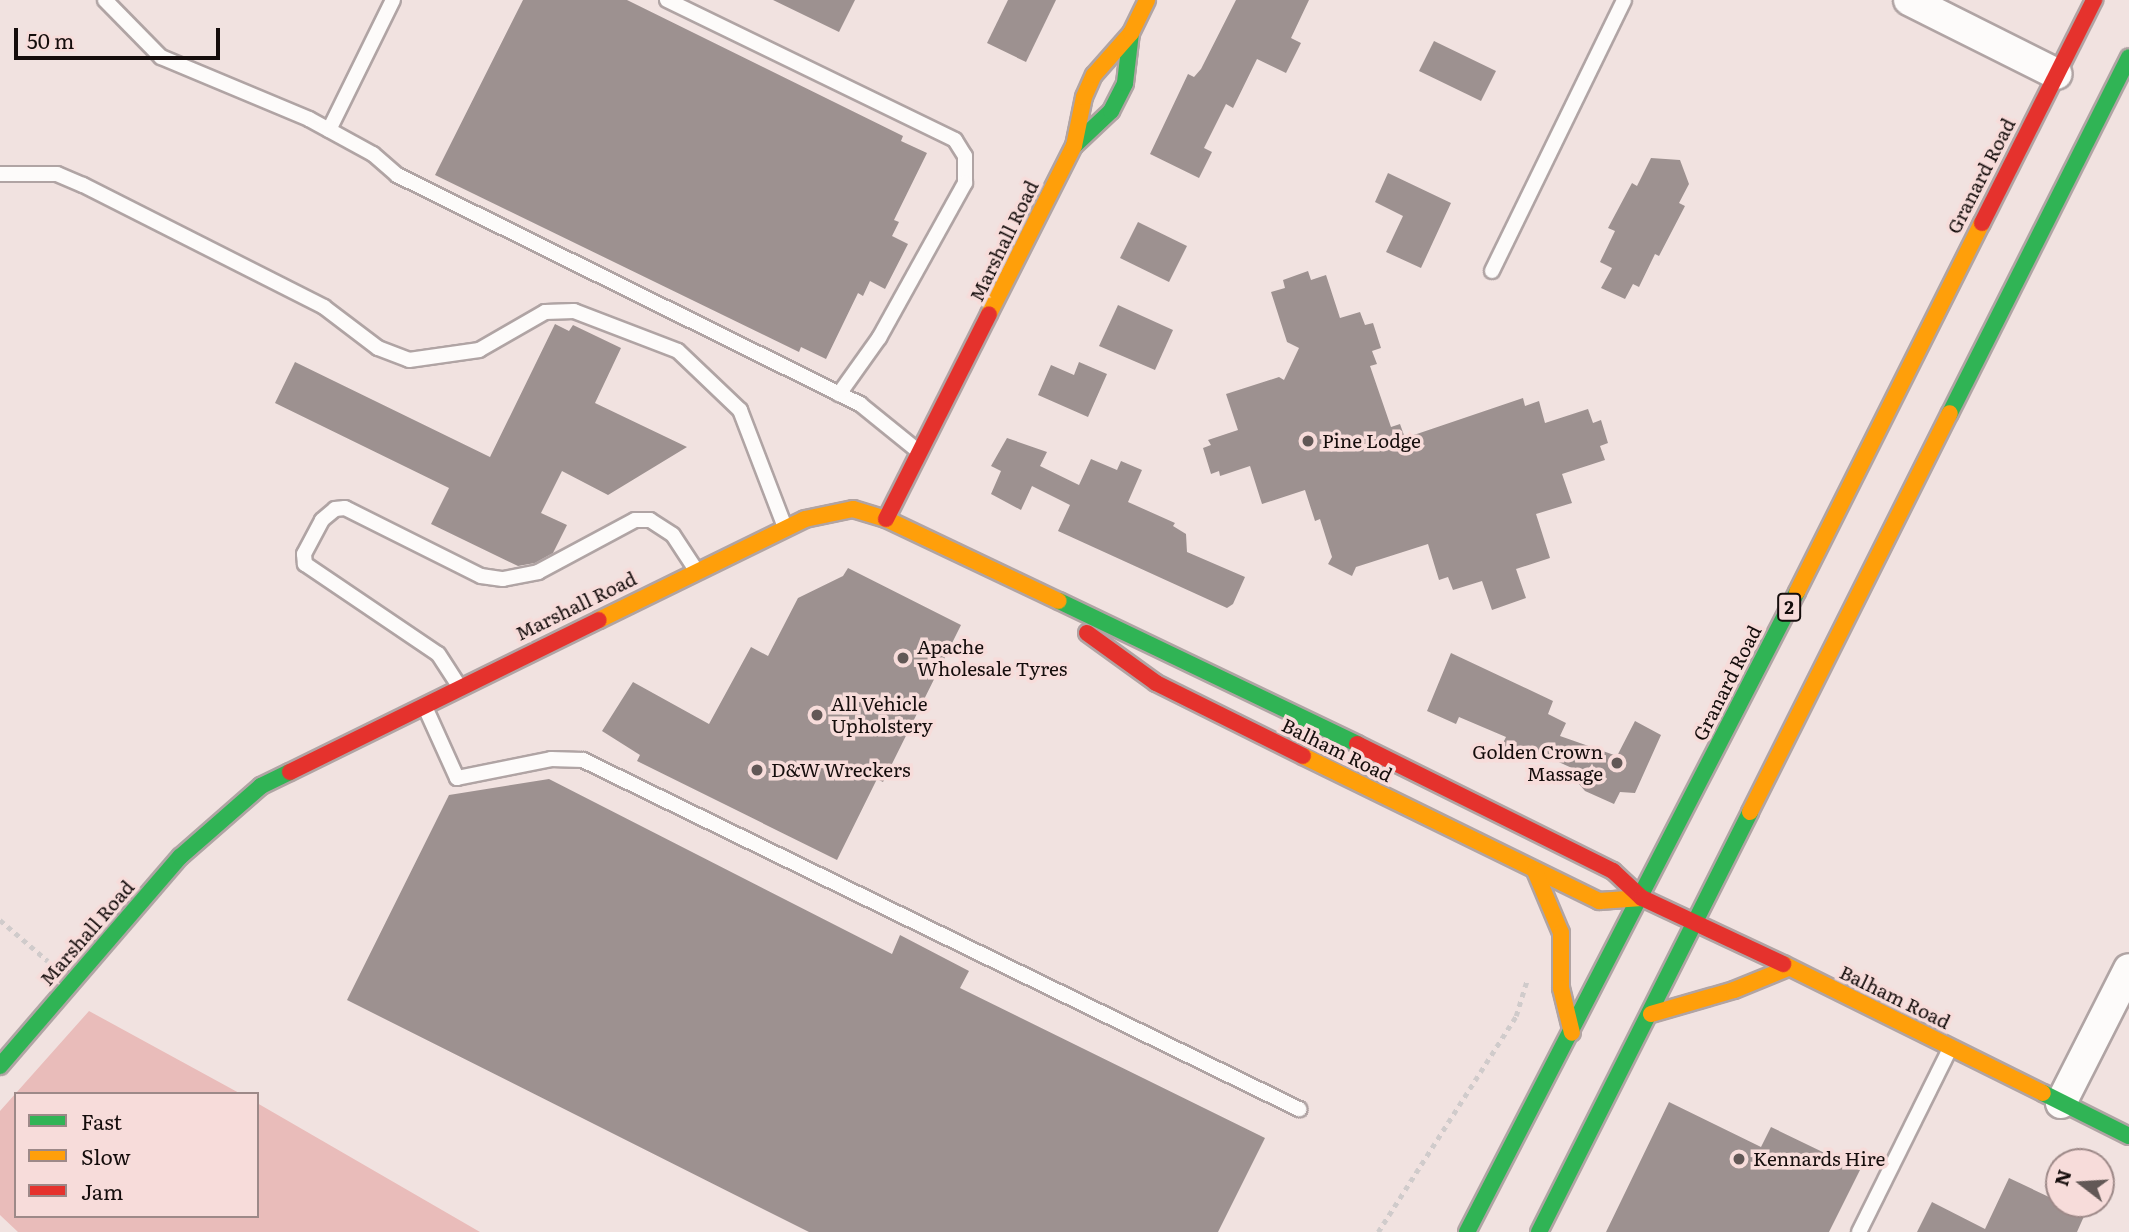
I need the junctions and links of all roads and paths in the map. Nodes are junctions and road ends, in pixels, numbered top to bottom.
1 (105, 0) edge
2 (393, 0) edge
3 (667, 0) edge
4 (1147, 0) edge
5 (1624, 0) edge
6 (1909, 0) edge
7 (2094, 0) edge
8 (1131, 33) junction
9 (2129, 57) edge
10 (2057, 74) junction
11 (330, 130) junction
12 (1074, 146) junction
13 (0, 174) edge
14 (1492, 271) dead end
15 (839, 394) junction
16 (919, 452) junction
17 (886, 519) junction
18 (786, 528) junction
19 (696, 571) junction
20 (1033, 590) junction
21 (459, 686) junction
22 (423, 703) junction
23 (1535, 871) junction
24 (1643, 898) junction
25 (0, 920) edge
26 (1697, 921) junction
27 (1788, 968) junction
28 (2129, 969) edge
29 (1528, 978) dead end
30 (73, 982) junction
31 (1651, 1014) junction
32 (1572, 1033) junction
33 (1951, 1048) junction
34 (0, 1066) edge
35 (2062, 1103) junction
36 (1299, 1109) dead end
37 (2129, 1136) edge
38 (1378, 1232) edge
39 (1467, 1232) edge
40 (1539, 1232) edge
41 (1859, 1232) edge

1 - 11 lane
2 - 11 lane
3 - 15 lane
4 - 8 main road, Marshall Road
5 - 14 lane
6 - 10 street
7 - 10 main road, Granard Road / 2
8 - 12 main road, Marshall Road
8 - 12 main road, Marshall Road
9 - 26 main road
10 - 24 main road, Granard Road / 2
11 - 15 lane
12 - 16 main road, Marshall Road
13 - 18 lane
15 - 16 lane
16 - 17 main road, Marshall Road
17 - 18 main road, Marshall Road
17 - 20 main road, Balham Road
18 - 19 main road, Marshall Road
19 - 21 main road, Marshall Road
19 - 21 lane
20 - 23 main road, Balham Road
20 - 24 main road, Balham Road
21 - 22 main road, Marshall Road
22 - 30 main road, Marshall Road
22 - 36 lane
23 - 24 main road, Balham Road
23 - 32 main road
24 - 26 main road, Balham Road
24 - 32 main road, Granard Road / 2
25 - 30 path
26 - 27 main road, Balham Road
26 - 31 main road
27 - 31 main road
27 - 33 main road, Balham Road
28 - 35 street
29 - 38 path
30 - 34 main road, Marshall Road
31 - 40 main road
32 - 39 main road, Granard Road / 2
33 - 35 main road, Balham Road
33 - 41 lane
35 - 37 main road, Balham Road

